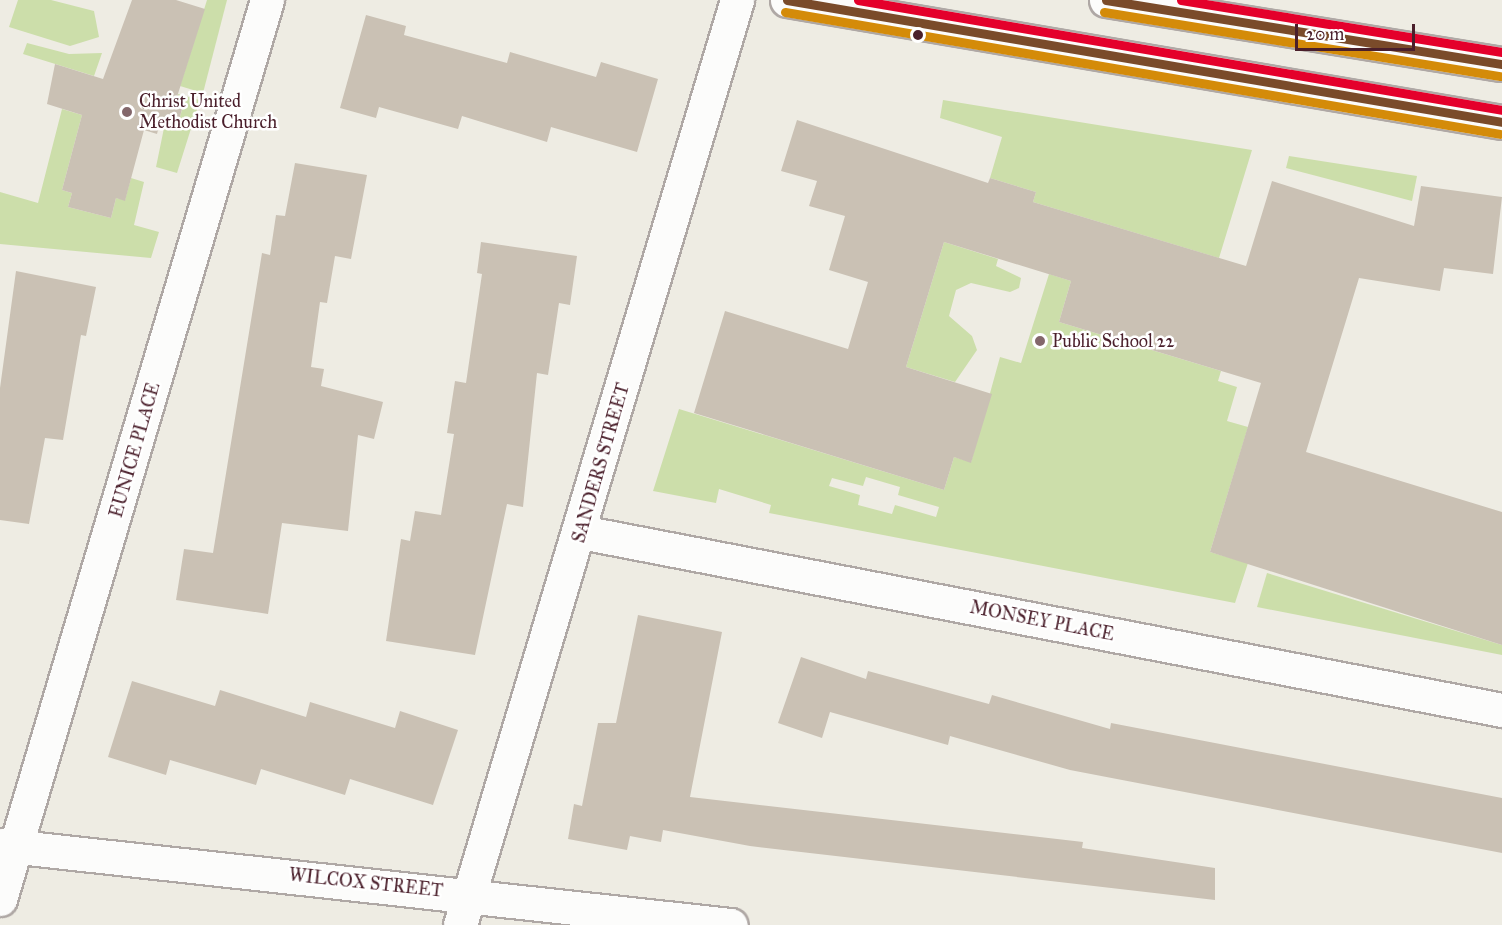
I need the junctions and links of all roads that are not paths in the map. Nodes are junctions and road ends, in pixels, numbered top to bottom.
1 (267, 0) edge
2 (737, 0) edge
3 (787, 0) edge
4 (1106, 0) edge
5 (1502, 64) edge
6 (1502, 122) edge
7 (582, 532) junction
8 (1502, 710) edge
9 (9, 845) edge
10 (0, 899) edge
11 (465, 910) edge
12 (731, 925) edge

1 - 9 street, EUNICE PLACE
2 - 7 street, SANDERS STREET
3 - 6 street
4 - 5 street
7 - 8 street, MONSEY PLACE
7 - 11 street, SANDERS STREET
9 - 10 street, EUNICE PLACE
9 - 11 street, WILCOX STREET
11 - 12 street, WILCOX STREET

